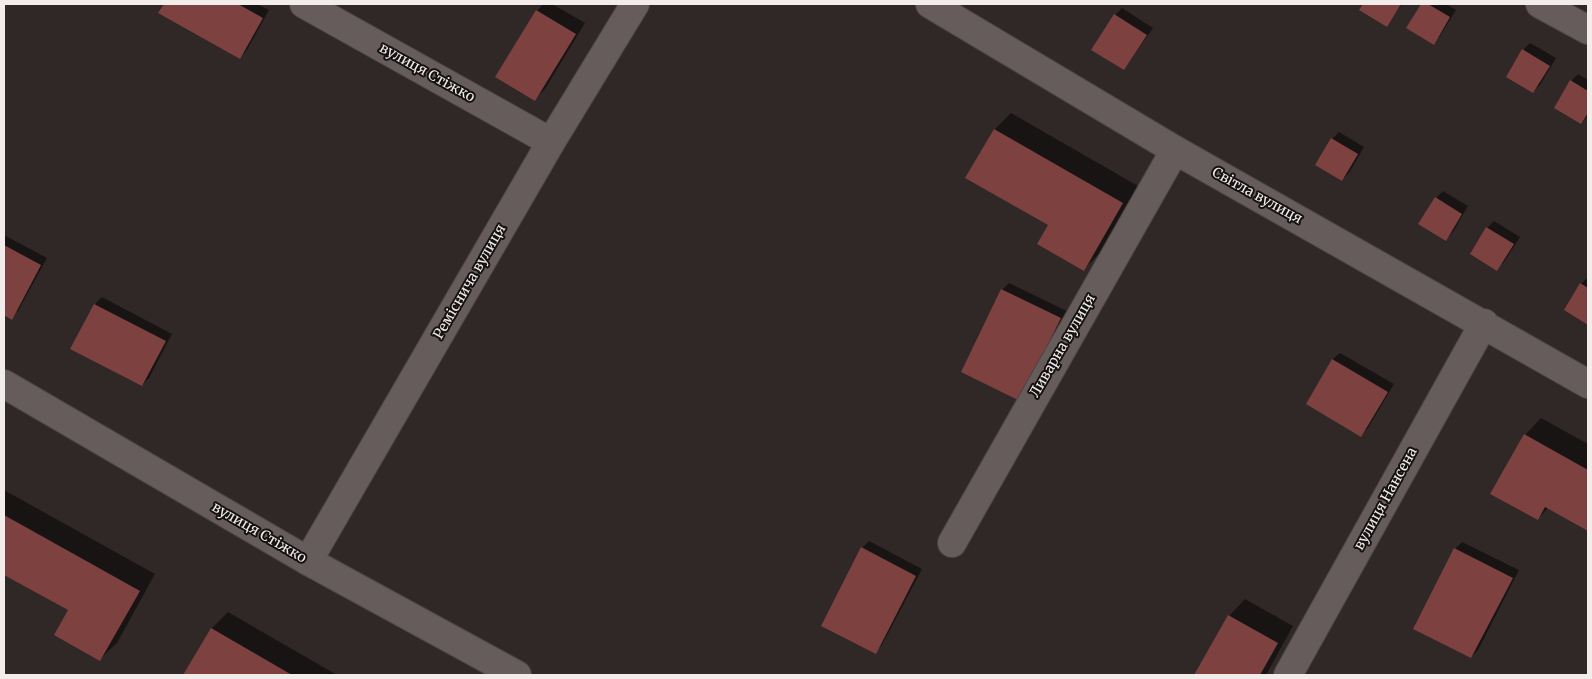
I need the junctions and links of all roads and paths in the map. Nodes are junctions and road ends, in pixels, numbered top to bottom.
1 (304, 4) edge
2 (635, 4) edge
3 (930, 4) edge
4 (1540, 4) edge
5 (1588, 30) edge
6 (551, 142) junction
7 (1175, 150) junction
8 (1484, 323) junction
9 (4, 384) edge
10 (1588, 384) edge
11 (952, 543) dead end
12 (308, 561) junction
13 (517, 675) edge
14 (1288, 675) edge

1 - 6 street, вулиця Стіжко
2 - 6 street, Реміснича вулиця
3 - 7 street, Світла вулиця
4 - 5 street
6 - 12 street, Реміснича вулиця
7 - 8 street, Світла вулиця
7 - 11 street, Ливарна вулиця
8 - 10 street, Світла вулиця
8 - 14 street, вулиця Нансена
9 - 12 street, вулиця Стіжко
12 - 13 street, вулиця Стіжко

